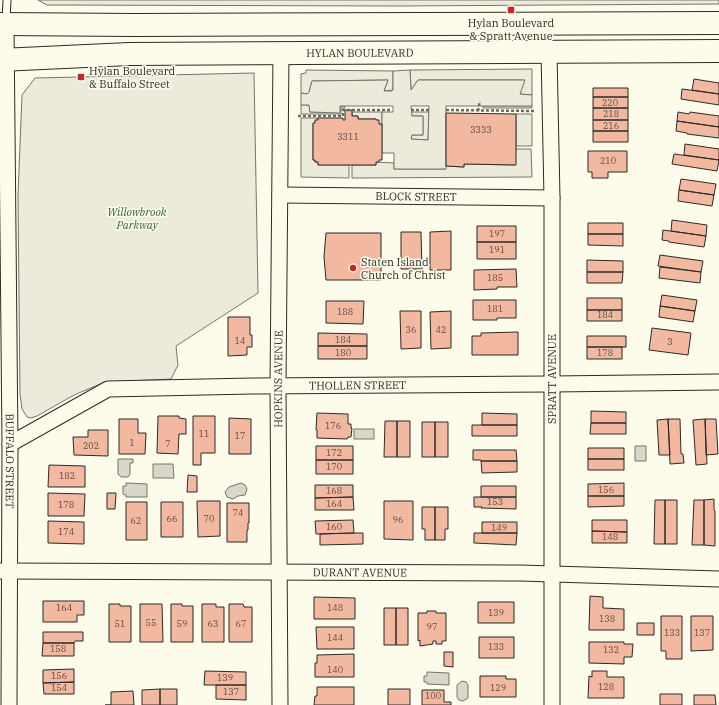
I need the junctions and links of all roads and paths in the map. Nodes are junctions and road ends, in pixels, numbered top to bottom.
1 (7, 0) edge
2 (719, 23) edge
3 (3, 24) edge
4 (719, 51) edge
5 (549, 52) junction
6 (281, 53) junction
7 (3, 60) edge
8 (480, 101) dead end
9 (392, 110) dead end
10 (411, 110) dead end
11 (429, 110) dead end
12 (446, 110) dead end
13 (478, 111) junction
14 (534, 111) dead end
15 (298, 116) dead end
16 (280, 195) junction
17 (552, 198) junction
18 (719, 382) edge
19 (552, 384) junction
20 (278, 386) junction
21 (10, 444) junction
22 (5, 571) edge
23 (280, 572) junction
24 (552, 574) junction
25 (719, 579) edge
26 (9, 705) edge
27 (280, 705) edge
28 (552, 705) edge

1 - 3 lane, BUFFALO STREET
2 - 3 main road
3 - 7 street, BUFFALO STREET
4 - 5 main road, HYLAN BOULEVARD
5 - 6 main road, HYLAN BOULEVARD
5 - 17 street, SPRATT AVENUE
6 - 7 main road, HYLAN BOULEVARD
6 - 16 street, HOPKINS AVENUE
7 - 21 street, BUFFALO STREET
8 - 13 path
9 - 15 path
10 - 11 path
12 - 13 path
13 - 14 path
16 - 17 street, BLOCK STREET
16 - 20 street, HOPKINS AVENUE
17 - 19 street, SPRATT AVENUE
18 - 19 street, THOLLEN STREET
19 - 20 street, THOLLEN STREET
19 - 24 street, SPRATT AVENUE
20 - 21 street, THOLLEN STREET
20 - 23 street, HOPKINS AVENUE
21 - 22 street, BUFFALO STREET
22 - 23 street, DURANT AVENUE
22 - 26 street, BUFFALO STREET
23 - 24 street, DURANT AVENUE
23 - 27 street, HOPKINS AVENUE
24 - 25 street, DURANT AVENUE
24 - 28 street, SPRATT AVENUE

